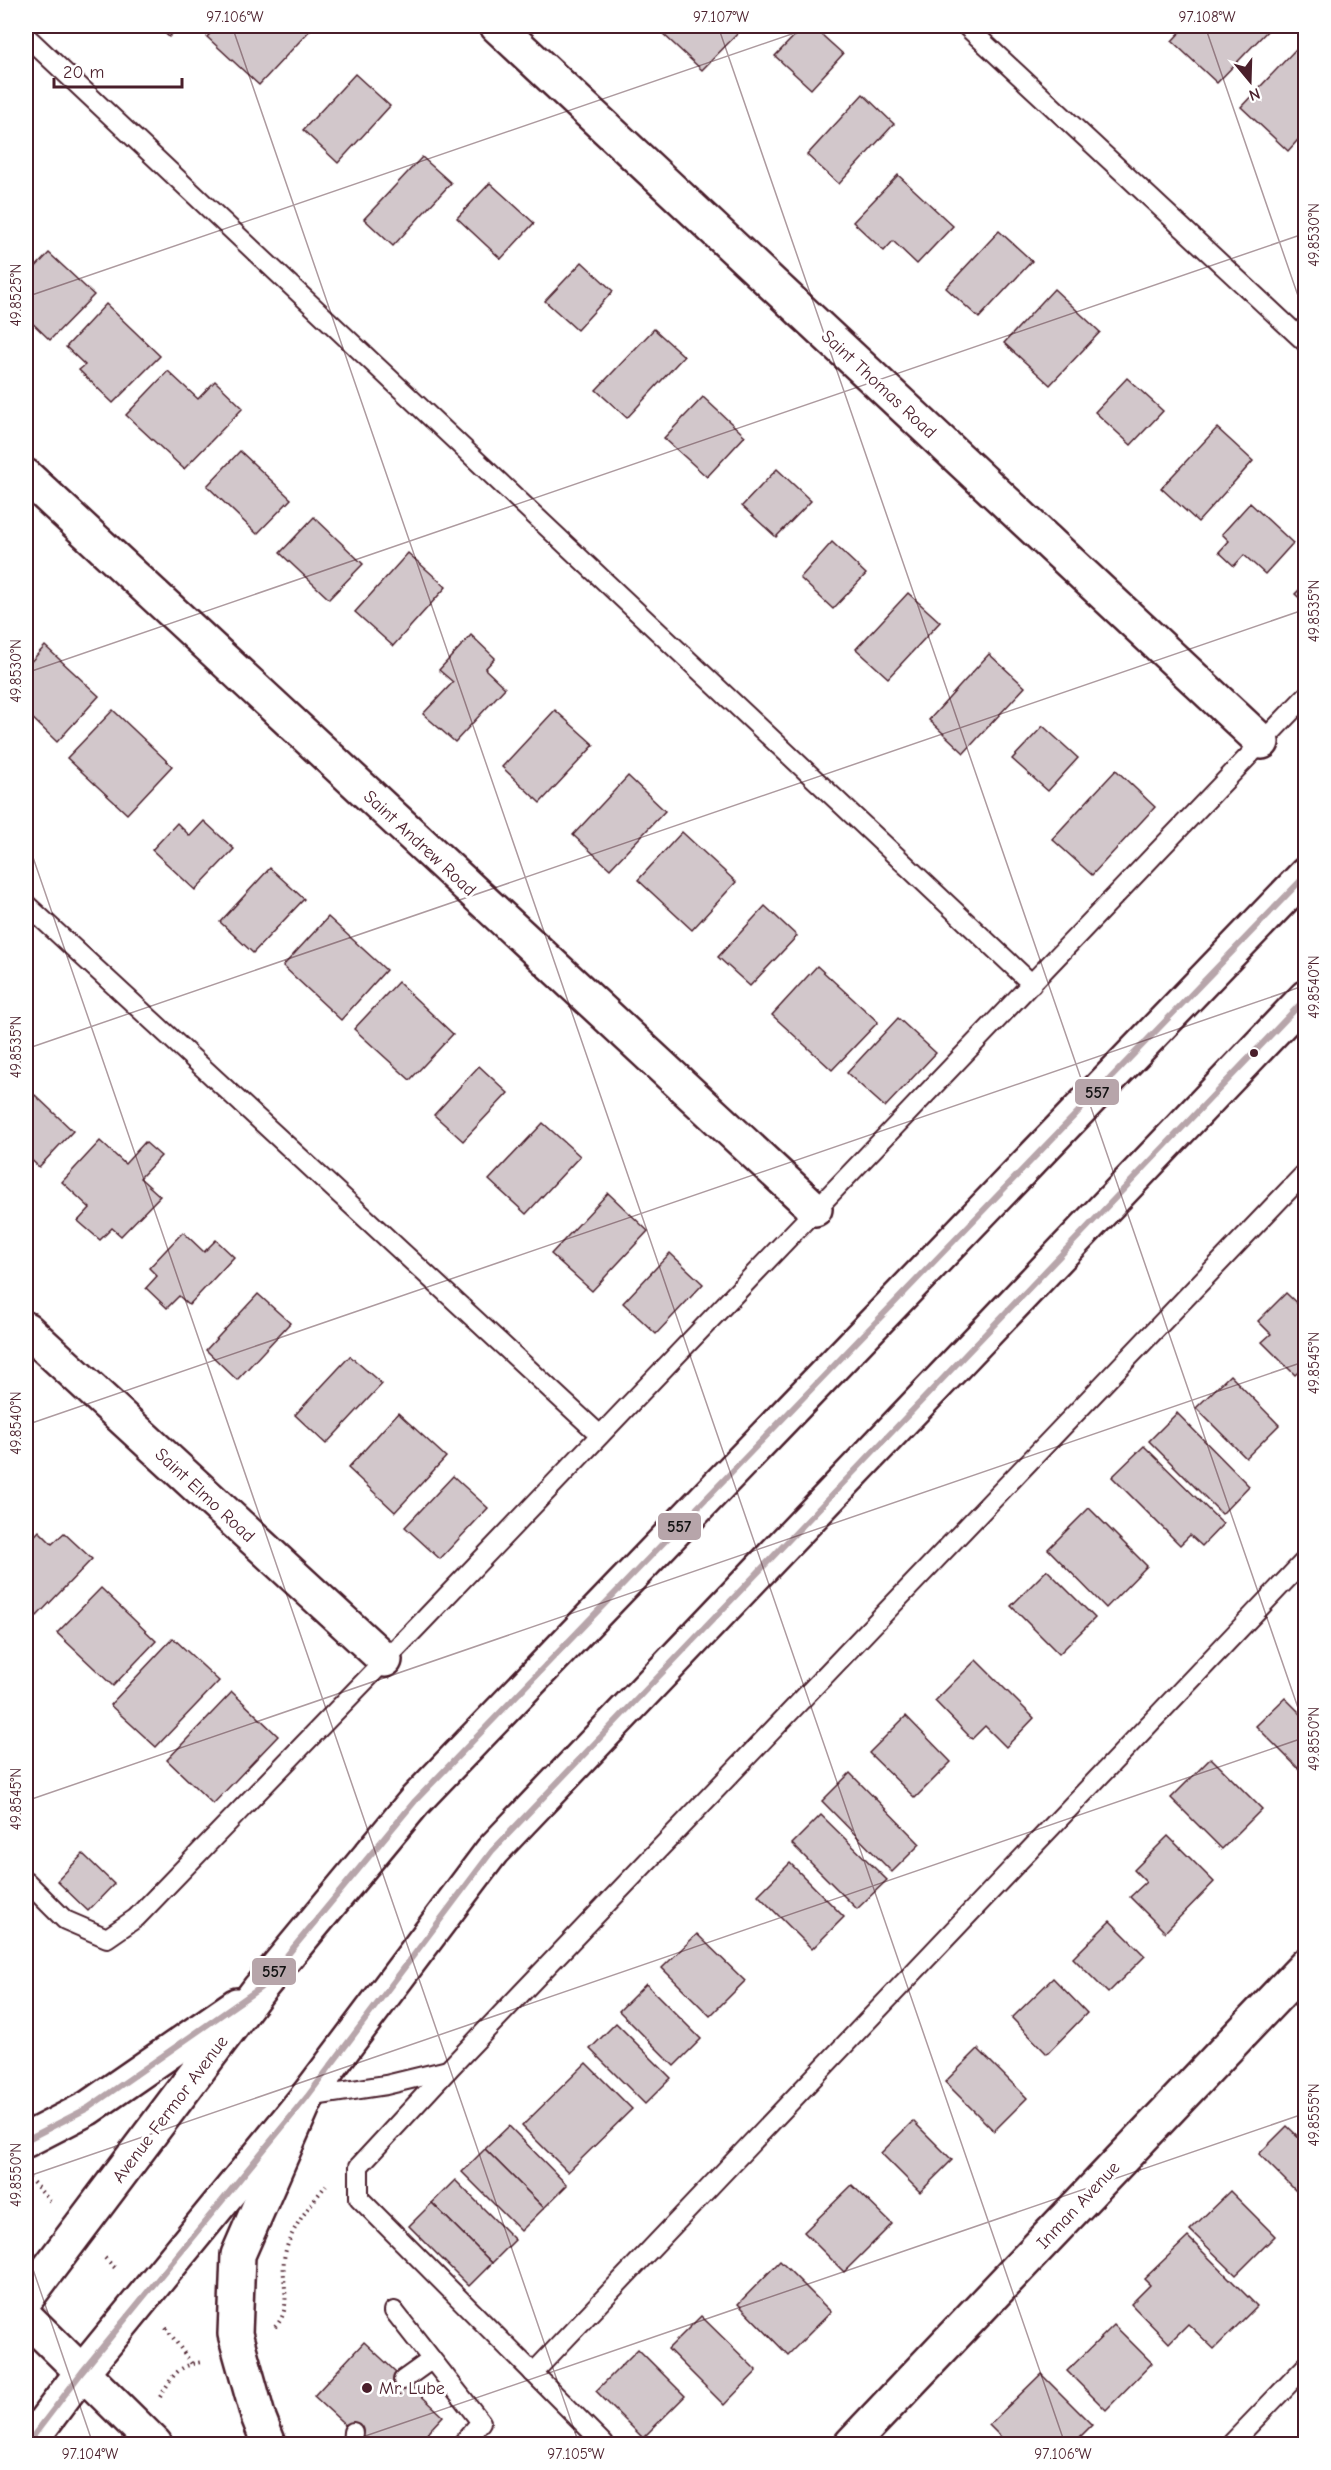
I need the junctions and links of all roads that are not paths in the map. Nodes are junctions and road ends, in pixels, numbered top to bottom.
1 (496, 26) edge
2 (966, 26) edge
3 (26, 36) edge
4 (1305, 343) edge
5 (26, 476) edge
6 (1305, 696) edge
7 (1262, 742) junction
8 (1305, 874) edge
9 (26, 904) edge
10 (1032, 984) junction
11 (1305, 997) edge
12 (1305, 1172) edge
13 (815, 1209) junction
14 (26, 1329) edge
15 (600, 1435) junction
16 (1305, 1559) edge
17 (385, 1660) junction
18 (26, 1881) edge
19 (1305, 1965) edge
20 (260, 1988) junction
21 (448, 2070) junction
22 (307, 2097) junction
23 (26, 2140) edge
24 (26, 2299) edge
25 (394, 2311) dead end
26 (26, 2317) edge
27 (431, 2360) junction
28 (1305, 2366) edge
29 (81, 2372) junction
30 (533, 2373) junction
31 (404, 2380) dead end
32 (30, 2441) edge
33 (155, 2445) edge
34 (269, 2445) edge
35 (462, 2445) edge
36 (604, 2445) edge
37 (851, 2445) edge
38 (1231, 2445) edge

1 - 7 main road, Saint Thomas Road
2 - 4 lane
3 - 10 lane
5 - 13 main road, Saint Andrew Road
6 - 7 lane
7 - 10 lane
8 - 20 main road, Avenue Fermor Avenue
9 - 15 lane
10 - 13 lane
11 - 22 main road
12 - 21 lane
13 - 15 lane
14 - 17 main road, Saint Elmo Road
15 - 17 lane
16 - 30 lane
17 - 18 lane
19 - 37 main road, Inman Avenue
20 - 23 main road
20 - 24 main road, Avenue Fermor Avenue
21 - 22 lane
21 - 30 lane
22 - 29 main road
22 - 34 main road
25 - 27 lane
26 - 29 main road
27 - 31 lane
27 - 35 lane
28 - 38 lane
29 - 32 main road
29 - 33 main road
30 - 36 lane

